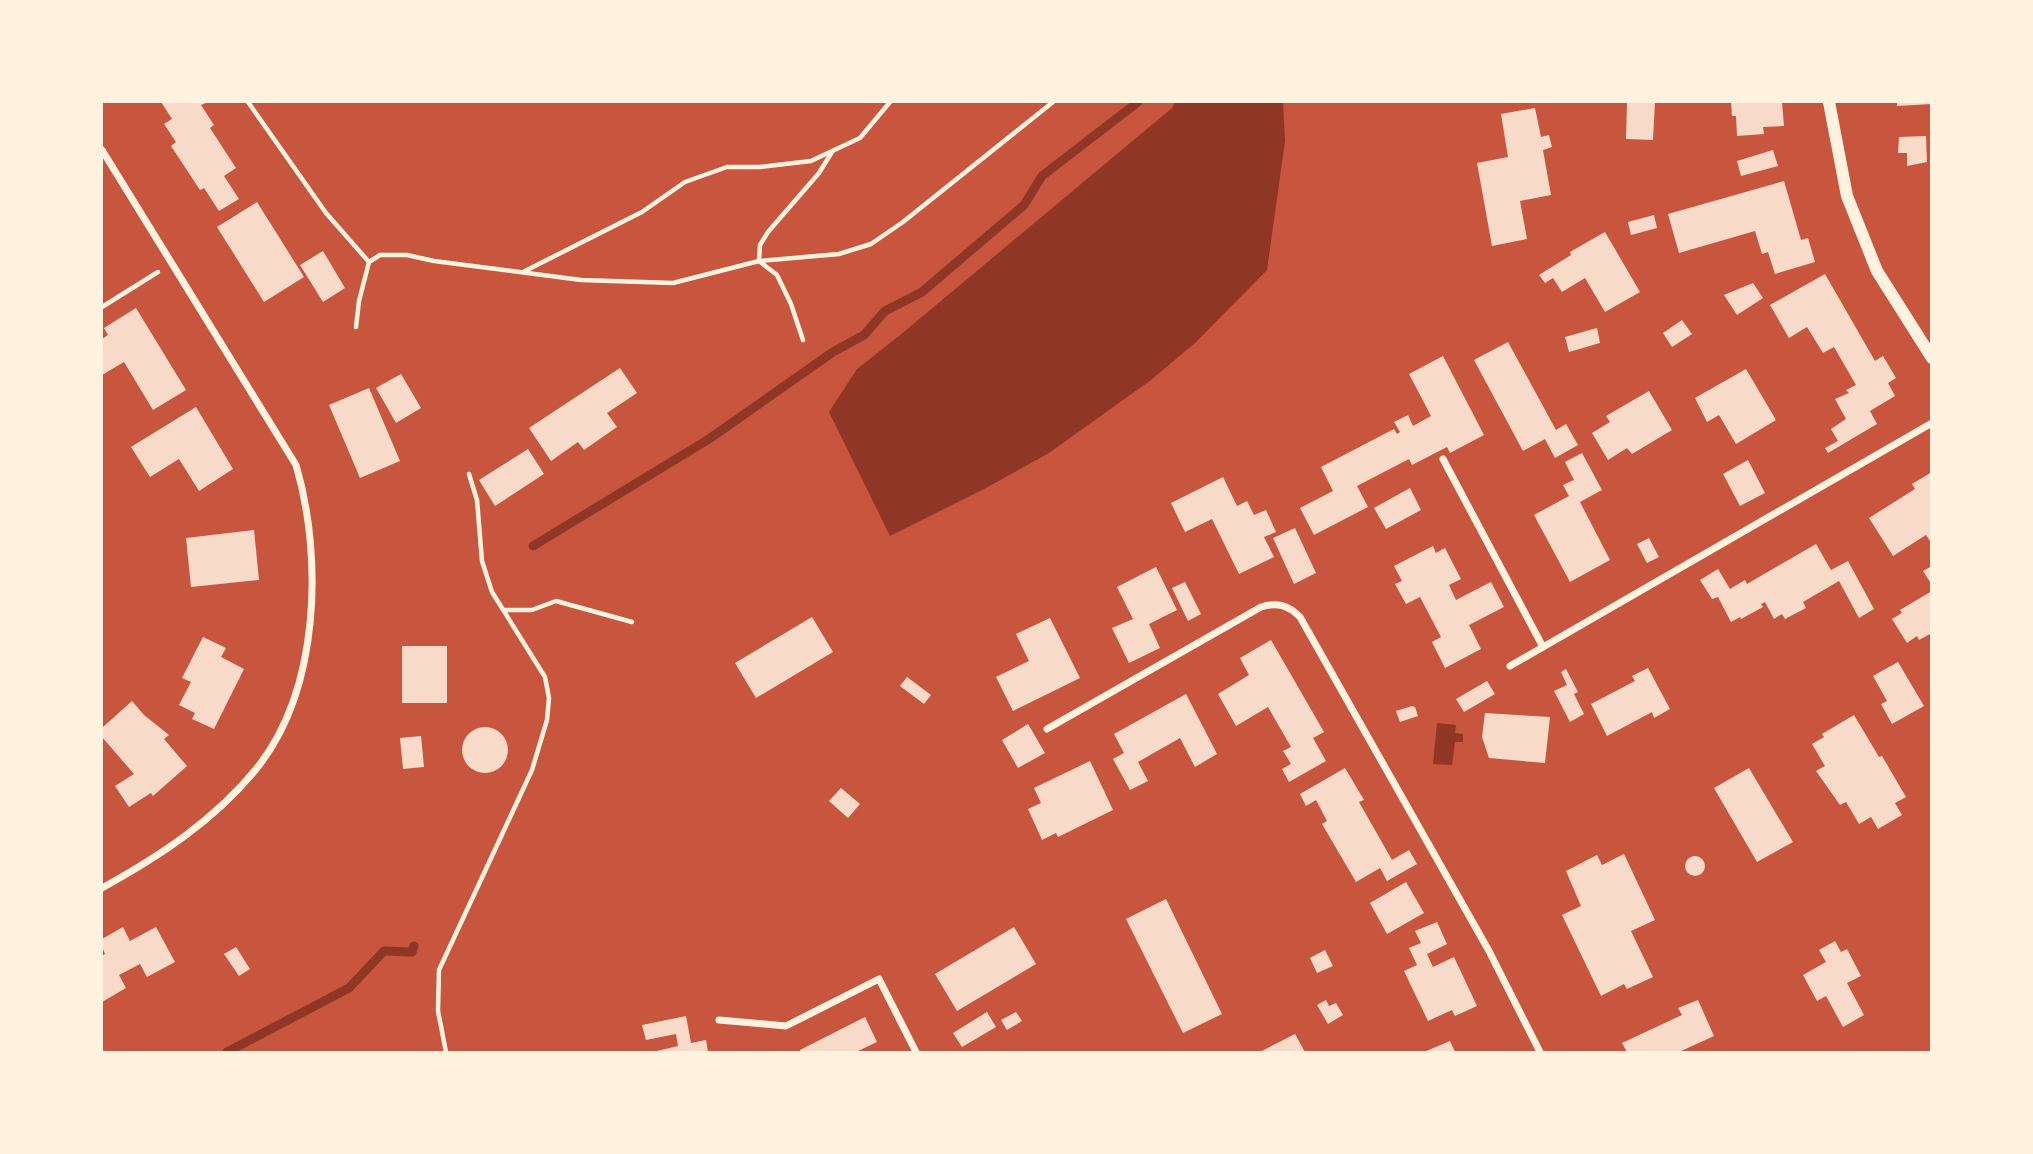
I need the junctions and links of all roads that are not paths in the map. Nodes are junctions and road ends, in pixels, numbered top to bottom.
1 (1829, 102) edge
2 (102, 150) edge
3 (1931, 358) edge
4 (1931, 423) edge
5 (1443, 459) dead end
6 (1543, 648) junction
7 (1510, 666) dead end
8 (1047, 729) dead end
9 (102, 888) edge
10 (719, 1020) dead end
11 (916, 1052) edge
12 (1540, 1052) edge

1 - 3 street
2 - 9 street
4 - 6 street
5 - 6 street
6 - 7 street
8 - 12 street
10 - 11 street

